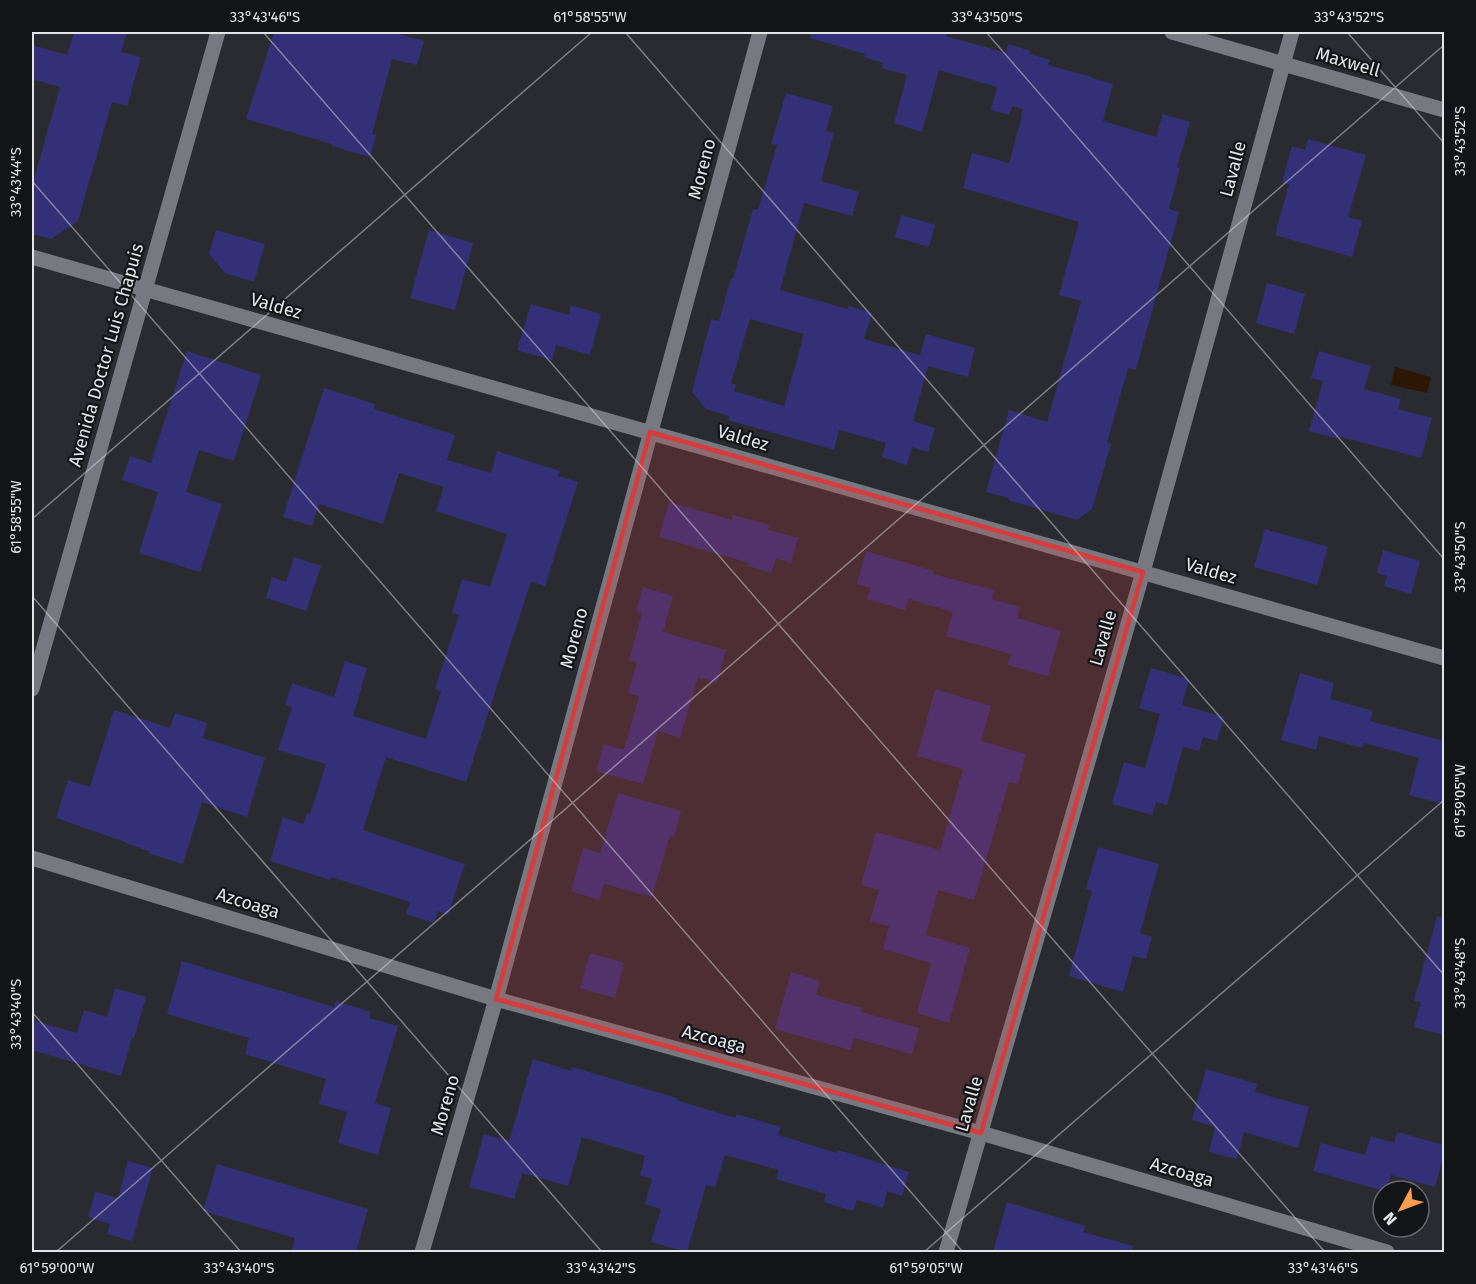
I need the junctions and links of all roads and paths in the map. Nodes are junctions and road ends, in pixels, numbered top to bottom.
1 (218, 32) edge
2 (760, 32) edge
3 (1172, 32) edge
4 (1292, 32) edge
5 (1283, 63) junction
6 (1444, 110) edge
7 (32, 257) edge
8 (145, 289) junction
9 (651, 432) junction
10 (1143, 572) junction
11 (1444, 658) edge
12 (32, 689) edge
13 (32, 858) edge
14 (496, 999) junction
15 (981, 1133) junction
16 (422, 1252) edge
17 (946, 1252) edge
18 (1387, 1252) edge

1 - 8 street, Avenida Doctor Luis Chapuis
2 - 9 street, Moreno
3 - 5 street, Maxwell
4 - 5 street, Lavalle
5 - 6 street, Maxwell
5 - 10 street, Lavalle
7 - 8 street, Valdez
8 - 9 street, Valdez
8 - 12 street, Avenida Doctor Luis Chapuis
9 - 10 street, Valdez
9 - 14 street, Moreno
10 - 11 street, Valdez
10 - 15 street, Lavalle
13 - 14 street, Azcoaga
14 - 15 street, Azcoaga
14 - 16 street, Moreno
15 - 17 street, Lavalle
15 - 18 street, Azcoaga

